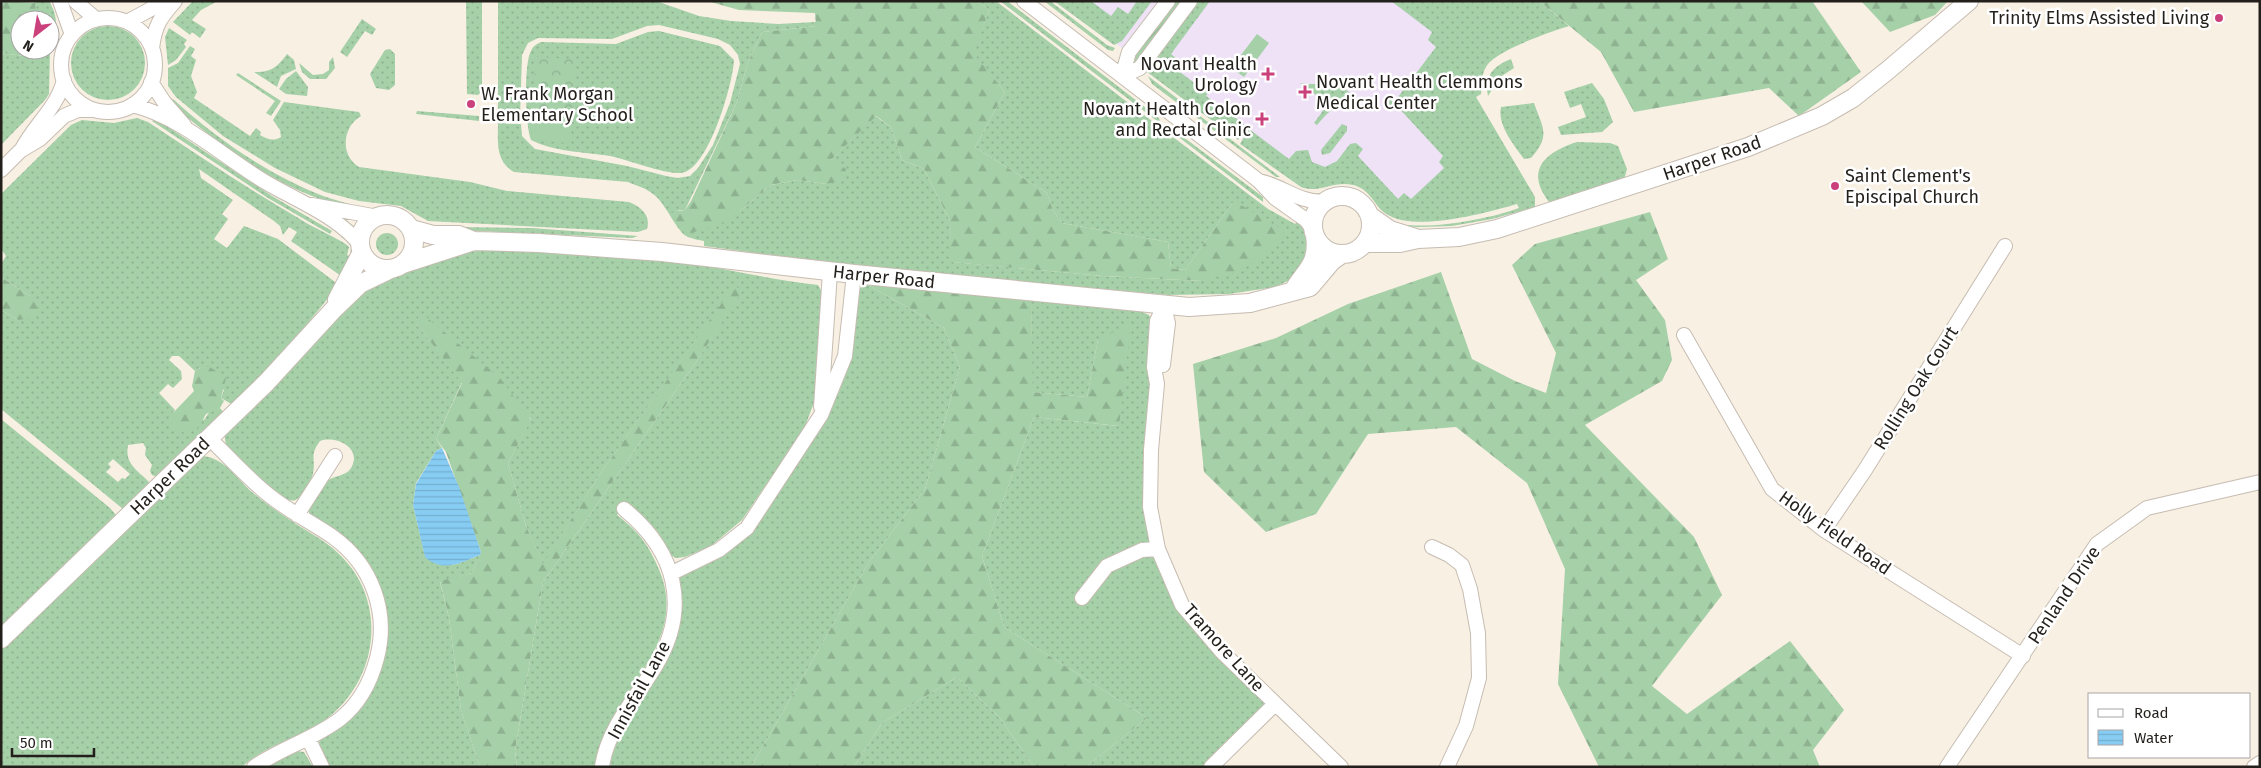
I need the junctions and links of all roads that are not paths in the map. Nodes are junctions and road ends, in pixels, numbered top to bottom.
1 (60, 1) edge
2 (74, 1) edge
3 (158, 1) edge
4 (175, 1) edge
5 (1024, 1) edge
6 (1168, 1) edge
7 (1190, 1) edge
8 (1969, 1) edge
9 (96, 19) junction
10 (127, 22) junction
11 (72, 34) junction
12 (152, 48) junction
13 (1122, 76) junction
14 (64, 80) junction
15 (151, 82) junction
16 (132, 105) junction
17 (96, 110) junction
18 (189, 132) junction
19 (20, 152) junction
20 (1, 170) edge
21 (1259, 181) junction
22 (302, 202) junction
23 (1325, 202) junction
24 (1370, 216) junction
25 (378, 218) junction
26 (410, 229) junction
27 (1315, 233) junction
28 (1418, 239) junction
29 (474, 241) junction
30 (1365, 243) junction
31 (2006, 246) dead end
32 (361, 249) junction
33 (1342, 254) junction
34 (397, 267) junction
35 (830, 272) junction
36 (854, 274) junction
37 (1293, 292) junction
38 (1164, 306) junction
39 (334, 309) junction
40 (825, 332) junction
41 (847, 334) junction
42 (1684, 335) dead end
43 (821, 415) junction
44 (209, 438) junction
45 (335, 456) dead end
46 (2260, 482) edge
47 (624, 510) dead end
48 (297, 515) junction
49 (1824, 530) junction
50 (1432, 547) dead end
51 (1158, 549) junction
52 (672, 573) junction
53 (1082, 598) dead end
54 (1, 639) edge
55 (2023, 656) junction
56 (1276, 704) junction
57 (308, 738) junction
58 (2260, 763) edge
59 (254, 767) edge
60 (322, 767) edge
61 (602, 767) edge
62 (1211, 767) edge
63 (1340, 767) edge
64 (1447, 767) edge
65 (1947, 767) edge
66 (2254, 767) edge

1 - 11 street
2 - 9 street
3 - 10 street
4 - 12 street
5 - 13 street
6 - 13 street
7 - 13 street
8 - 28 main road, Harper Road
9 - 10 street
9 - 11 street
10 - 12 street
11 - 14 street
12 - 15 street
13 - 21 street
14 - 17 street
14 - 19 street
15 - 16 street
15 - 18 street
16 - 17 street
16 - 18 street
17 - 19 street
18 - 22 street
19 - 20 street
21 - 23 street
21 - 27 street
22 - 25 street
22 - 32 street
23 - 24 main road
23 - 27 main road
24 - 28 main road, Harper Road
24 - 30 main road
25 - 26 main road
25 - 32 main road
26 - 29 main road, Harper Road
26 - 34 main road
27 - 33 main road
27 - 37 main road
28 - 30 main road, Harper Road
29 - 34 main road, Harper Road
29 - 35 main road, Harper Road
30 - 33 main road
31 - 49 street, Rolling Oak Court
32 - 34 main road
32 - 39 main road, Harper Road
33 - 37 main road, Harper Road
34 - 39 main road, Harper Road
35 - 36 main road, Harper Road
35 - 40 street
36 - 38 main road, Harper Road
36 - 41 street
37 - 38 main road, Harper Road
38 - 51 street, Tramore Lane
39 - 44 main road, Harper Road
40 - 41 street
40 - 43 street
41 - 43 street
42 - 49 street, Holly Field Road
43 - 52 street
44 - 48 street
44 - 54 main road, Harper Road
45 - 48 street
46 - 55 street, Penland Drive
47 - 52 street, Innisfail Lane
48 - 57 street
49 - 55 street, Holly Field Road
50 - 64 street
51 - 53 street
51 - 56 street, Tramore Lane
52 - 61 street, Innisfail Lane
55 - 65 street, Penland Drive
56 - 62 street
56 - 63 street, Tramore Lane
57 - 59 street
57 - 60 street
58 - 66 street

